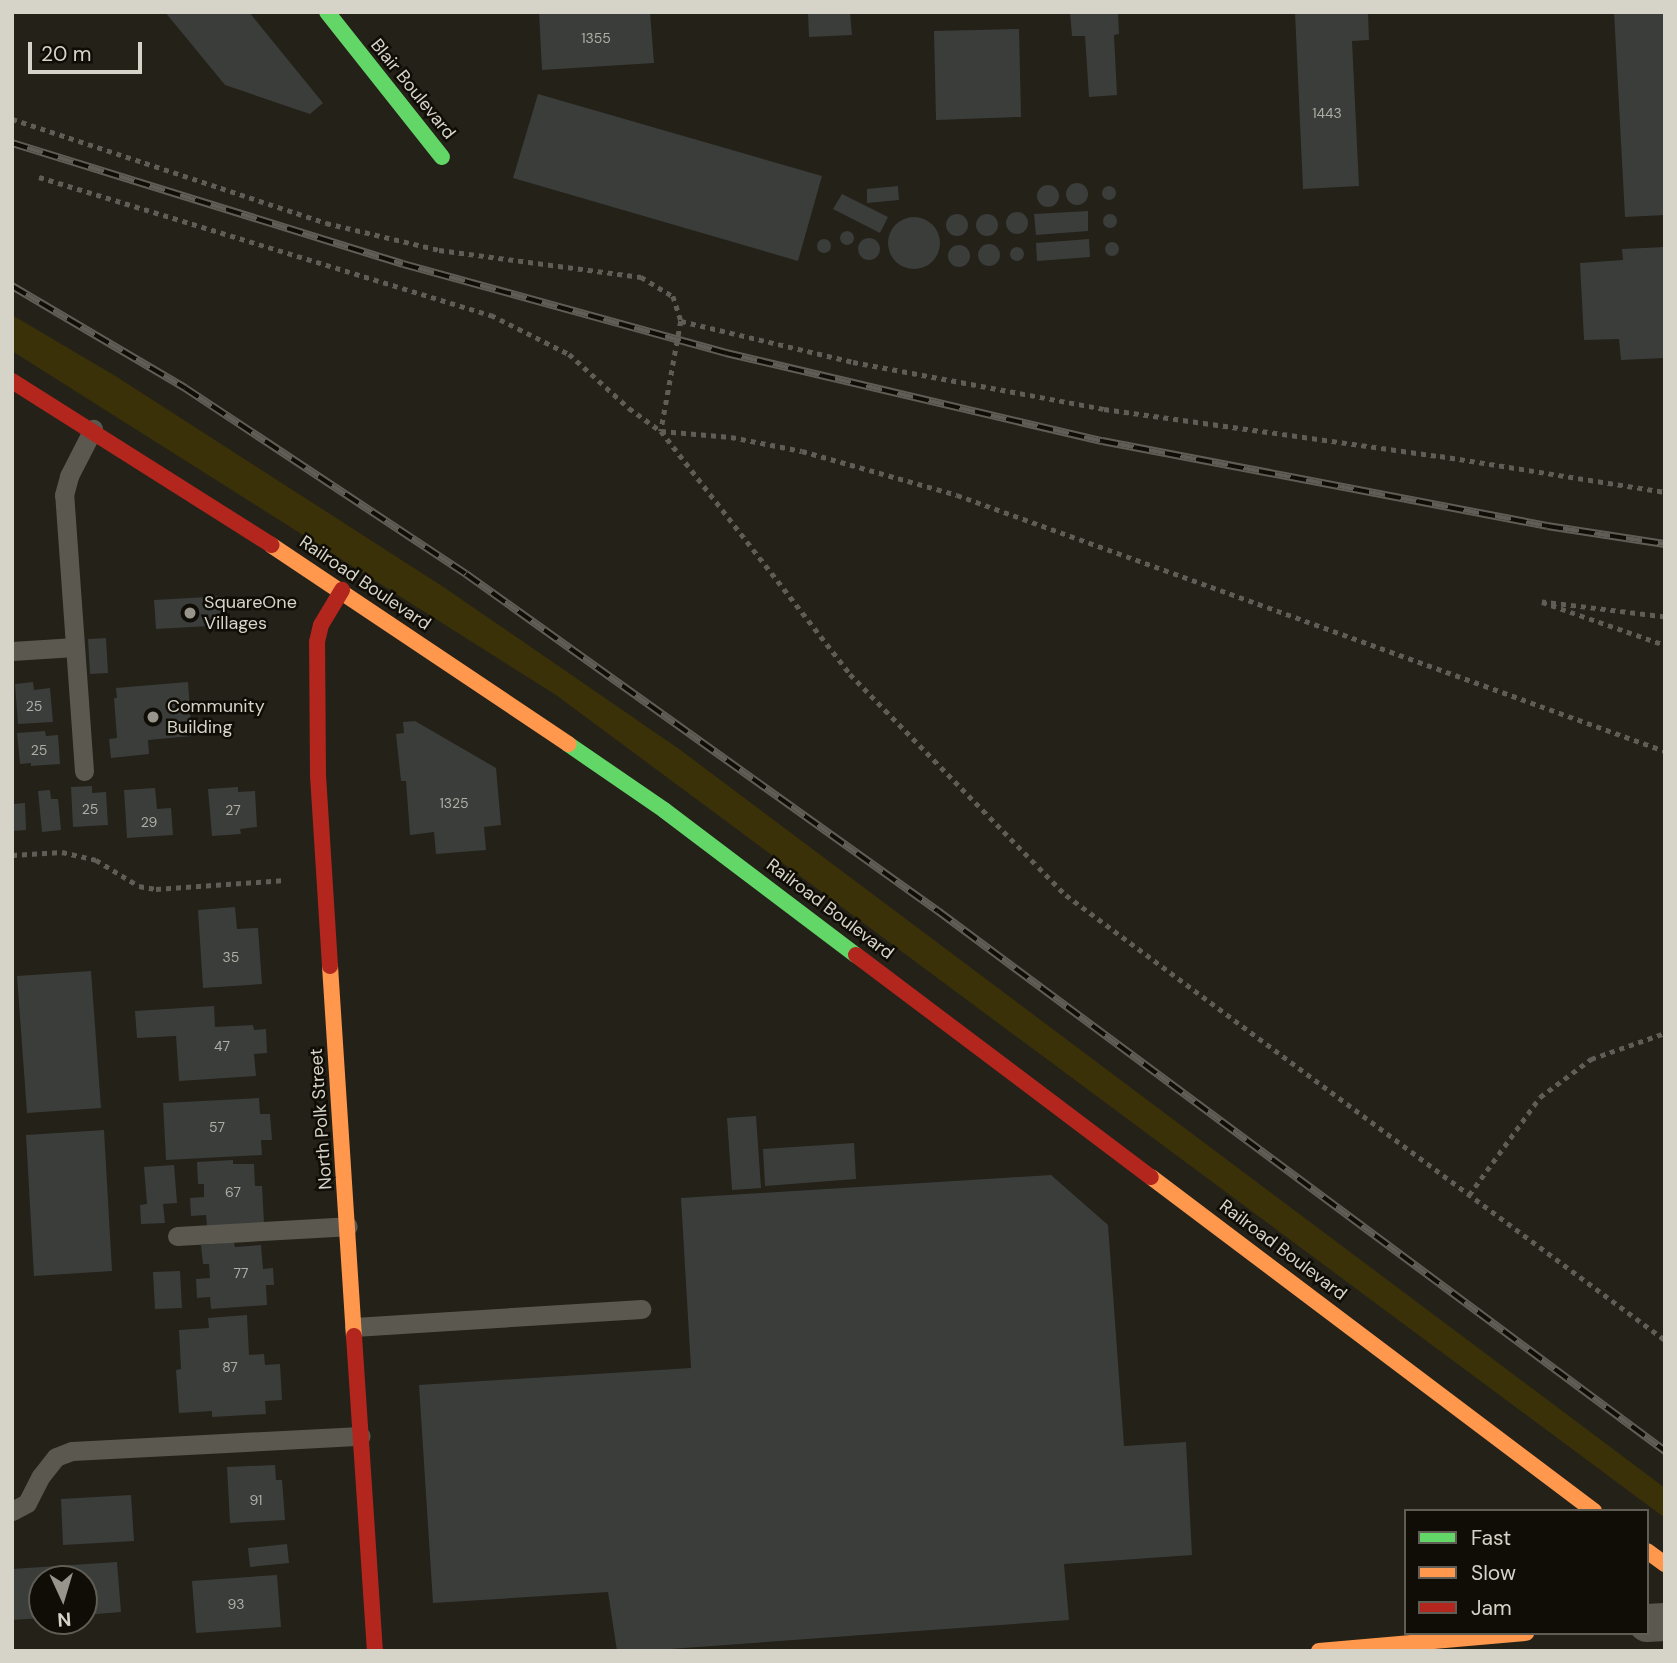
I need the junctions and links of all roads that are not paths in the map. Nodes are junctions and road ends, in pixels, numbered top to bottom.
1 (327, 12) edge
2 (442, 157) dead end
3 (12, 381) edge
4 (93, 429) junction
5 (342, 590) junction
6 (75, 647) junction
7 (12, 652) edge
8 (85, 771) dead end
9 (348, 1226) junction
10 (177, 1236) dead end
11 (641, 1309) dead end
12 (354, 1327) junction
13 (361, 1436) junction
14 (1591, 1509) edge
15 (12, 1511) edge
16 (1649, 1552) edge
17 (1665, 1564) edge
18 (1506, 1635) edge
19 (1374, 1648) edge
20 (375, 1650) edge
21 (351, 1651) edge
22 (1319, 1651) edge

1 - 2 street, Blair Boulevard
3 - 4 street, Railroad Boulevard
4 - 5 street, Railroad Boulevard
4 - 6 lane
5 - 9 street, North Polk Street
5 - 14 street, Railroad Boulevard
6 - 7 lane
6 - 8 lane
9 - 10 lane
9 - 12 street, North Polk Street
11 - 12 lane
12 - 13 street, North Polk Street
13 - 15 lane
13 - 20 street, North Polk Street
16 - 17 street
18 - 19 street
19 - 22 street
20 - 21 lane

